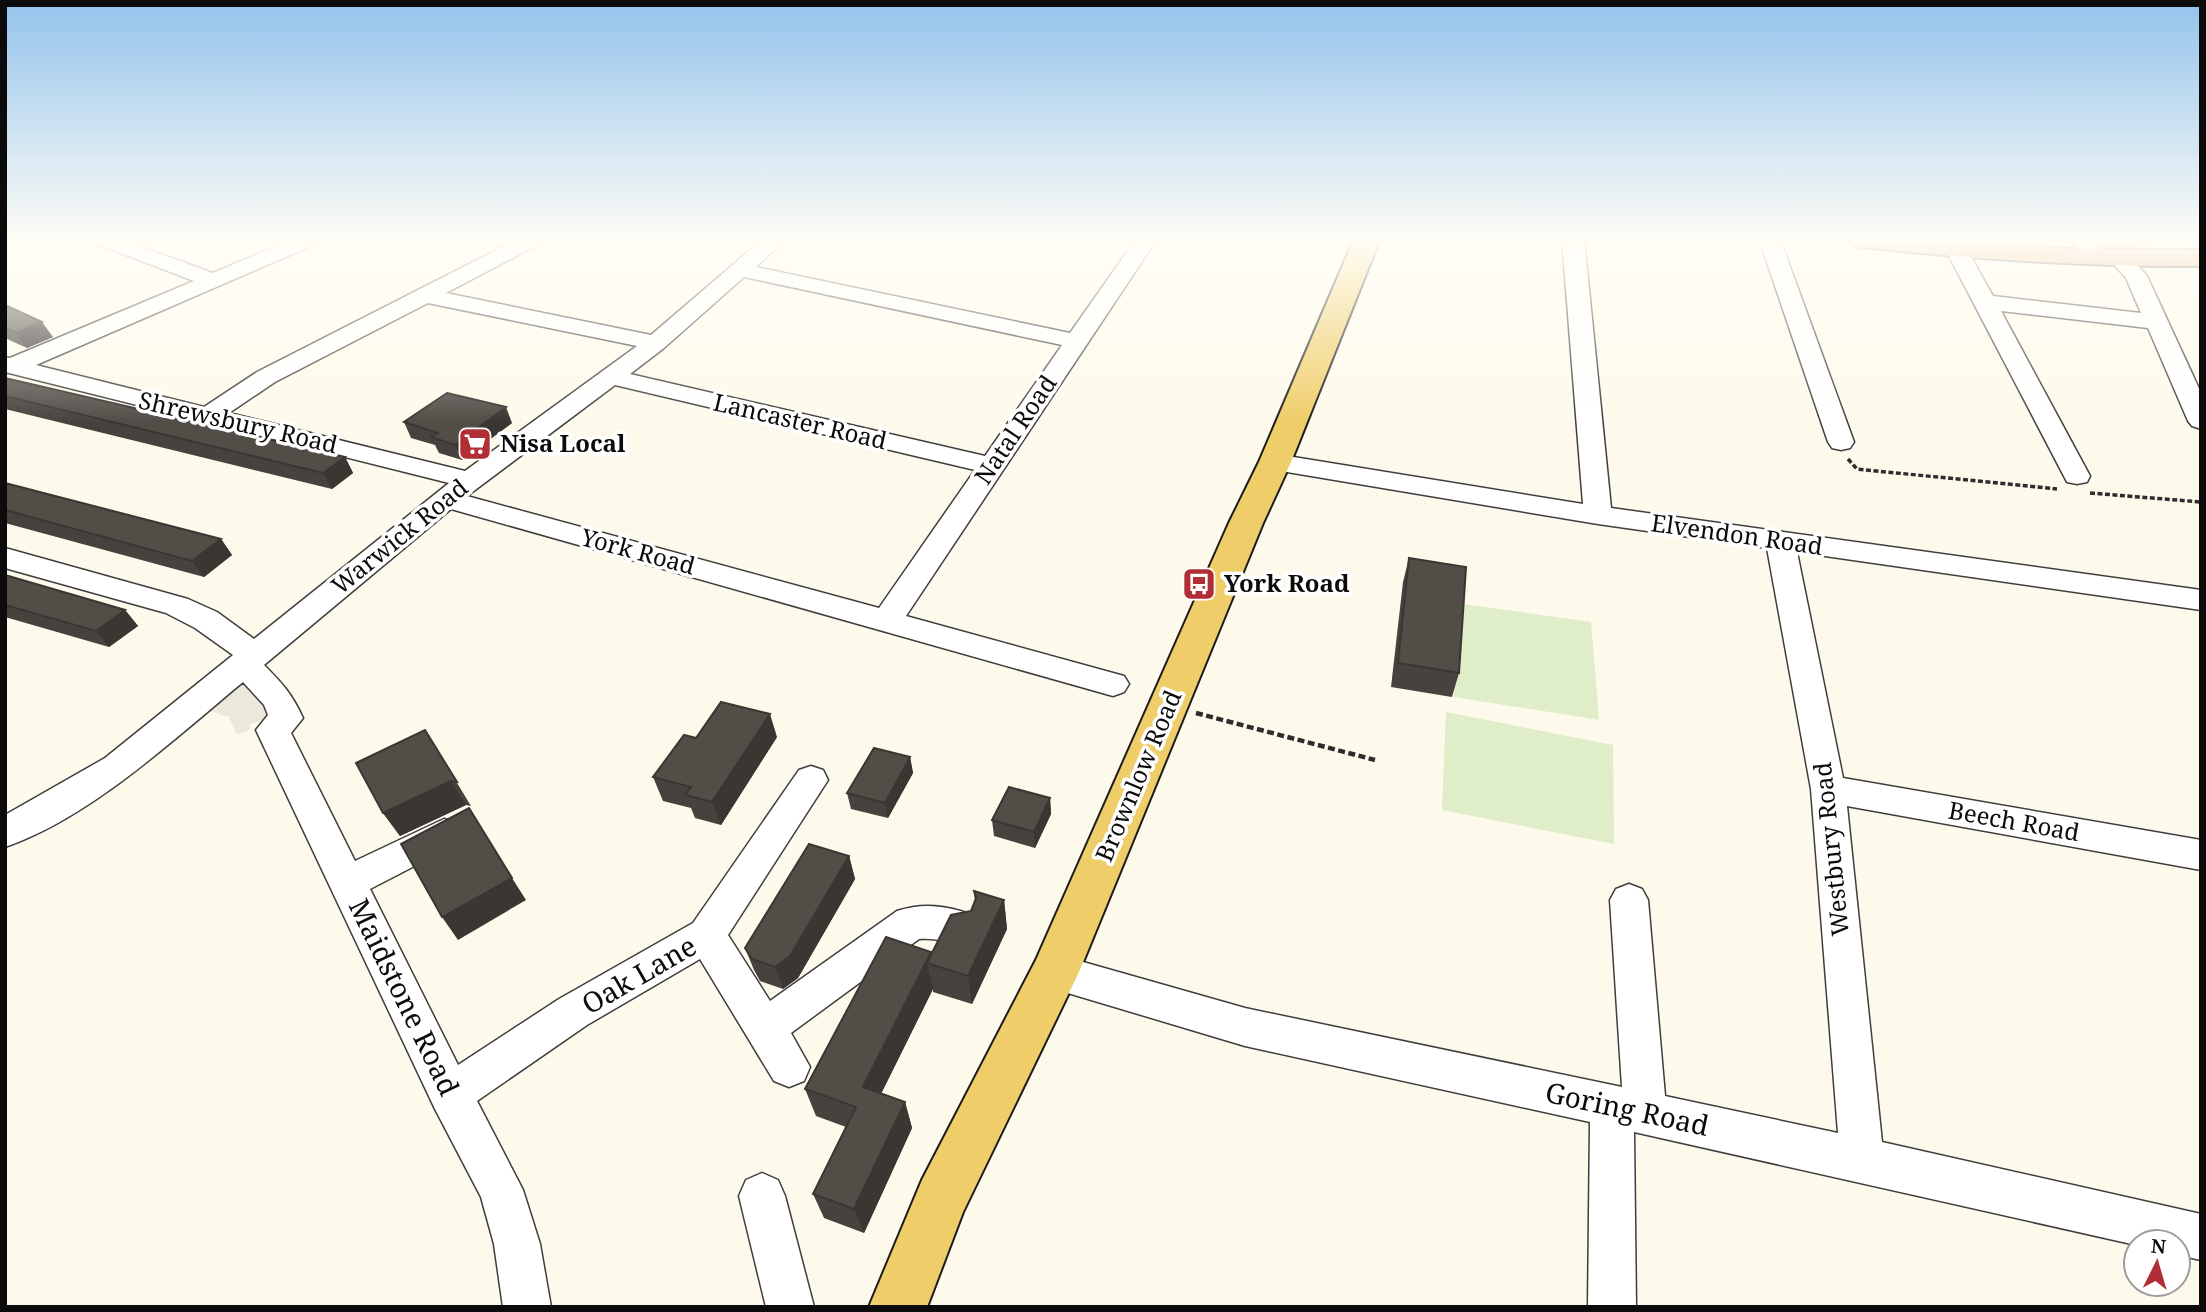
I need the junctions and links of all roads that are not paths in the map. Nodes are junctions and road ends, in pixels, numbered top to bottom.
1 (164, 300) edge
2 (413, 300) edge
3 (449, 300) edge
4 (705, 300) edge
5 (883, 300) edge
6 (1104, 300) edge
7 (1342, 300) edge
8 (1579, 300) edge
9 (1791, 300) edge
10 (2147, 300) edge
11 (1984, 302) joint
12 (2158, 324) junction
13 (1076, 341) junction
14 (656, 342) junction
15 (9, 365) edge
16 (609, 376) junction
17 (210, 415) junction
18 (2201, 421) edge
19 (1841, 442) road end
20 (1275, 461) junction
21 (992, 466) junction
22 (470, 480) junction
23 (2074, 486) road end
24 (446, 499) junction
25 (1598, 515) junction
26 (1780, 541) junction
27 (5, 558) edge
28 (2201, 600) edge
29 (886, 621) junction
30 (249, 659) junction
31 (1113, 684) dead end
32 (811, 780) dead end
33 (1828, 789) junction
34 (21, 812) edge
35 (467, 822) edge
36 (5, 832) edge
37 (2201, 855) edge
38 (349, 882) junction
39 (1629, 900) dead end
40 (959, 927) edge
41 (707, 935) junction
42 (1055, 972) junction
43 (765, 1028) junction
44 (789, 1067) dead end
45 (450, 1094) junction
46 (1628, 1110) junction
47 (1862, 1160) junction
48 (762, 1196) dead end
49 (2201, 1237) edge
50 (527, 1307) edge
51 (790, 1307) edge
52 (898, 1307) edge
53 (1612, 1307) edge

1 - 15 street
2 - 17 street
3 - 14 street
4 - 14 street, Warwick Road
5 - 13 street
6 - 13 street, Natal Road
7 - 20 main road, Brownlow Road
8 - 25 street
9 - 19 street
10 - 12 street
11 - 12 street
11 - 23 street
12 - 18 street
13 - 21 street, Natal Road
14 - 16 street, Warwick Road
15 - 17 street, Shrewsbury Road
16 - 21 street, Lancaster Road
16 - 22 street, Warwick Road
17 - 22 street, Shrewsbury Road
20 - 25 street, Elvendon Road
20 - 42 main road, Brownlow Road
21 - 29 street, Natal Road
22 - 24 street, Warwick Road
24 - 29 street, York Road
24 - 30 street, Warwick Road
25 - 26 street, Elvendon Road
26 - 28 street, Elvendon Road
26 - 33 street, Westbury Road
27 - 30 street
29 - 31 street, York Road
30 - 34 street, Warwick Road
30 - 38 street, Maidstone Road
32 - 41 street, Oak Lane
33 - 37 street, Beech Road
33 - 47 street, Westbury Road
34 - 36 street
35 - 38 street
38 - 45 street, Maidstone Road
39 - 46 street
40 - 43 street
41 - 43 street
41 - 45 street, Oak Lane
42 - 46 street, Goring Road
42 - 52 main road, Brownlow Road
43 - 44 street
45 - 50 street, Maidstone Road
46 - 47 street, Goring Road
46 - 53 street
47 - 49 street, Goring Road
48 - 51 street

